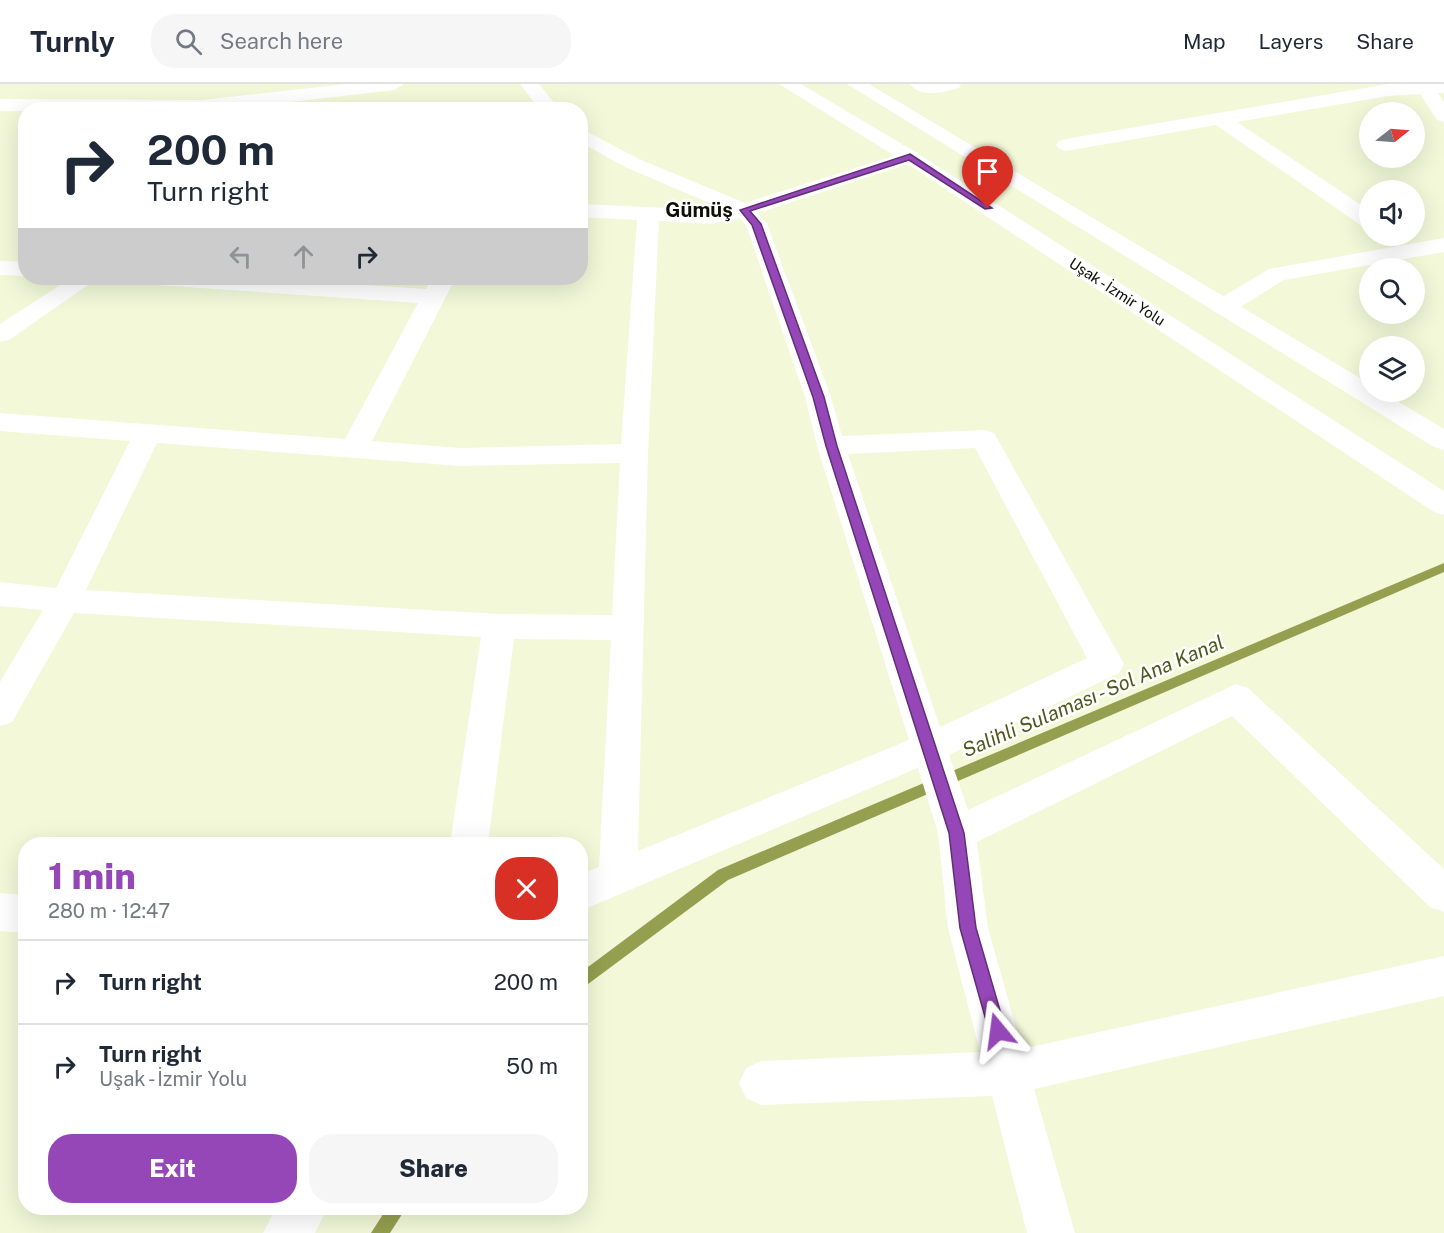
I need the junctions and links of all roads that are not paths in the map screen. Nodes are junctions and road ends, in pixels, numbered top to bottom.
1 (187, 84) edge
2 (395, 84) edge
3 (529, 84) edge
4 (788, 84) edge
5 (856, 84) edge
6 (919, 84) edge
7 (952, 84) edge
8 (1430, 87) edge
9 (1298, 90) dead end
10 (324, 93) junction
11 (176, 102) edge
12 (240, 102) edge
13 (311, 102) edge
14 (544, 102) edge
15 (1314, 103) junction
16 (0, 105) edge
17 (18, 105) edge
18 (1444, 116) edge
19 (1220, 119) junction
20 (588, 138) edge
21 (1066, 145) dead end
22 (910, 157) junction
23 (744, 210) junction
24 (588, 211) edge
25 (1359, 214) edge
26 (648, 216) junction
27 (1444, 245) edge
28 (1406, 246) edge
29 (1412, 250) junction
30 (0, 268) edge
31 (18, 269) edge
32 (75, 285) edge
33 (376, 285) edge
34 (438, 287) edge
35 (1223, 307) junction
36 (0, 335) edge
37 (0, 422) edge
38 (148, 434) junction
39 (1444, 441) edge
40 (831, 446) junction
41 (354, 449) junction
42 (634, 453) junction
43 (1441, 502) edge
44 (0, 594) edge
45 (65, 601) junction
46 (499, 626) junction
47 (628, 628) junction
48 (0, 712) edge
49 (929, 748) junction
50 (957, 833) junction
51 (471, 837) edge
52 (618, 875) junction
53 (588, 889) edge
54 (1444, 894) edge
55 (0, 912) edge
56 (18, 913) edge
57 (1444, 976) edge
58 (1010, 1073) junction
59 (761, 1083) dead end
60 (299, 1215) edge
61 (287, 1233) edge
62 (1051, 1233) edge

1 - 11 main road
2 - 10 main road
3 - 14 main road
4 - 22 main road, Uşak - İzmir Yolu
5 - 35 main road
6 - 7 main road
8 - 15 main road
8 - 18 main road
9 - 15 main road
10 - 12 main road
10 - 13 main road
15 - 19 main road
16 - 17 main road
19 - 21 main road
19 - 25 main road
20 - 23 main road
22 - 23 main road
22 - 43 main road, Uşak - İzmir Yolu
23 - 26 main road
23 - 40 main road
24 - 26 main road
26 - 42 main road
27 - 29 main road
28 - 29 main road
29 - 35 main road
30 - 31 main road
32 - 36 main road
33 - 34 main road
34 - 41 main road
35 - 39 main road
37 - 38 main road
38 - 41 main road
38 - 45 main road
40 - 49 main road
40 - 49 main road
41 - 42 main road
42 - 47 main road
44 - 45 main road
45 - 46 main road
45 - 48 main road
46 - 47 main road
46 - 51 main road
47 - 52 main road
49 - 50 main road
49 - 52 main road
50 - 54 main road
50 - 58 main road
52 - 53 main road
55 - 56 main road
57 - 58 main road
58 - 59 main road
58 - 62 main road
60 - 61 main road

